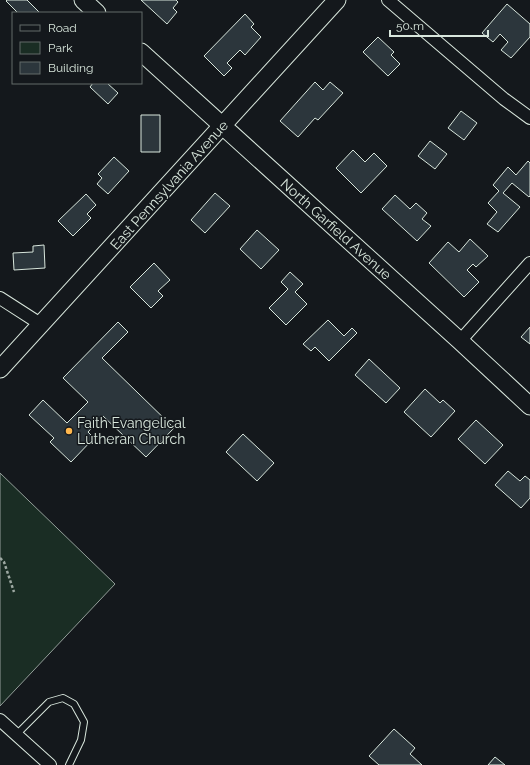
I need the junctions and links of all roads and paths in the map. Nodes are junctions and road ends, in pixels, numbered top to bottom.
1 (83, 0) edge
2 (337, 0) edge
3 (388, 0) edge
4 (97, 12) edge
5 (142, 53) edge
6 (530, 118) edge
7 (222, 126) junction
8 (530, 263) edge
9 (0, 298) edge
10 (42, 325) junction
11 (460, 341) junction
12 (0, 370) edge
13 (530, 406) edge
14 (0, 558) edge
15 (14, 592) dead end
16 (0, 720) edge
17 (16, 735) junction
18 (50, 765) edge
19 (69, 765) edge

1 - 4 street
2 - 7 street, East Pennsylvania Avenue
3 - 6 street
5 - 7 street, North Garfield Avenue
7 - 10 street, East Pennsylvania Avenue
7 - 11 street, North Garfield Avenue
8 - 11 street
9 - 10 street
10 - 12 street, East Pennsylvania Avenue
11 - 13 street, North Garfield Avenue
14 - 15 path
16 - 17 street
17 - 18 street
17 - 19 lane

